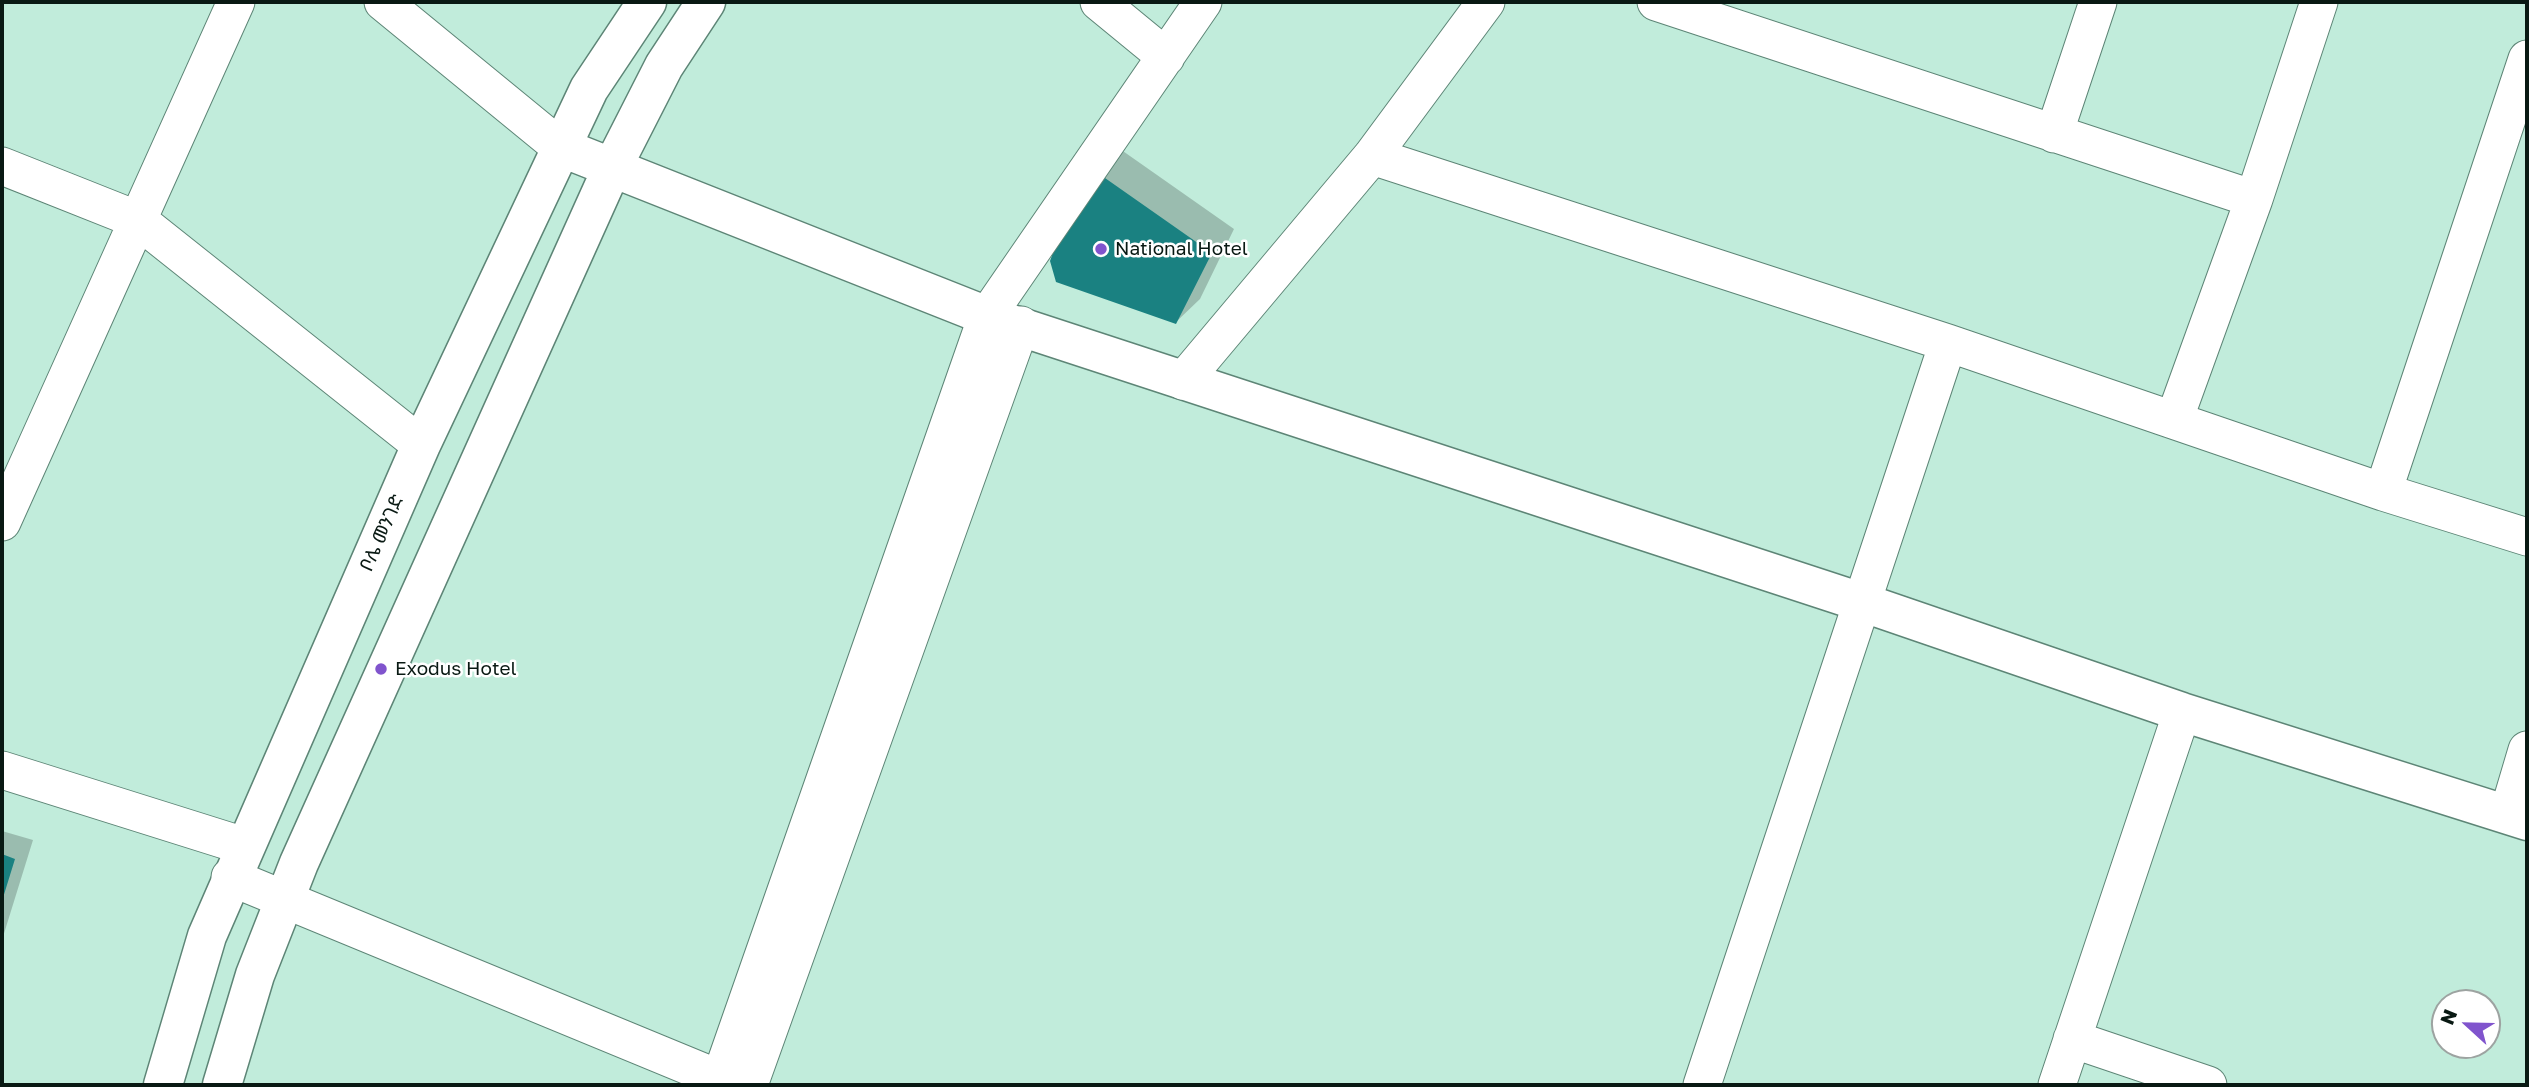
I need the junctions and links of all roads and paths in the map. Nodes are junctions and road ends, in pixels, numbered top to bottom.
1 (236, 2) edge
2 (383, 2) edge
3 (647, 2) edge
4 (706, 2) edge
5 (1099, 2) edge
6 (1203, 2) edge
7 (1486, 2) edge
8 (1656, 2) edge
9 (2098, 2) edge
10 (2319, 2) edge
11 (1166, 57) junction
12 (2527, 59) edge
13 (2054, 134) junction
14 (560, 147) junction
15 (1372, 156) junction
16 (2, 166) edge
17 (612, 167) junction
18 (2254, 200) junction
19 (138, 220) junction
20 (1004, 321) junction
21 (1948, 343) junction
22 (1183, 381) junction
23 (2174, 420) junction
24 (421, 445) junction
25 (2383, 492) junction
26 (5, 504) edge
27 (2527, 537) edge
28 (1864, 603) junction
29 (2182, 712) junction
30 (2527, 750) edge
31 (2, 770) edge
32 (2517, 818) edge
33 (237, 862) junction
34 (284, 900) junction
35 (2072, 1039) junction
36 (729, 1083) edge
37 (163, 1085) edge
38 (222, 1085) edge
39 (1702, 1085) edge
40 (2057, 1085) edge
41 (2208, 1085) edge

1 - 19 street
2 - 14 street
3 - 14 main road, ቦሌ መንገድ
4 - 17 main road
5 - 11 street
6 - 11 street
7 - 15 street
8 - 13 street
9 - 13 street
10 - 18 street
11 - 20 street
12 - 25 street
13 - 18 street
14 - 17 main road
14 - 24 main road, ቦሌ መንገድ
15 - 21 street
15 - 22 street
16 - 19 street
17 - 20 main road
17 - 34 main road
18 - 23 street
19 - 24 street
19 - 26 street
20 - 22 main road
20 - 36 street
21 - 23 street
21 - 28 street
22 - 28 main road
23 - 25 street
24 - 33 main road, ቦሌ መንገድ
25 - 27 street
28 - 29 main road
28 - 39 street
29 - 32 main road
29 - 35 street
30 - 32 street
31 - 33 street
33 - 34 street
33 - 37 main road, ቦሌ መንገድ
34 - 36 street
34 - 38 main road
35 - 40 street
35 - 41 street

